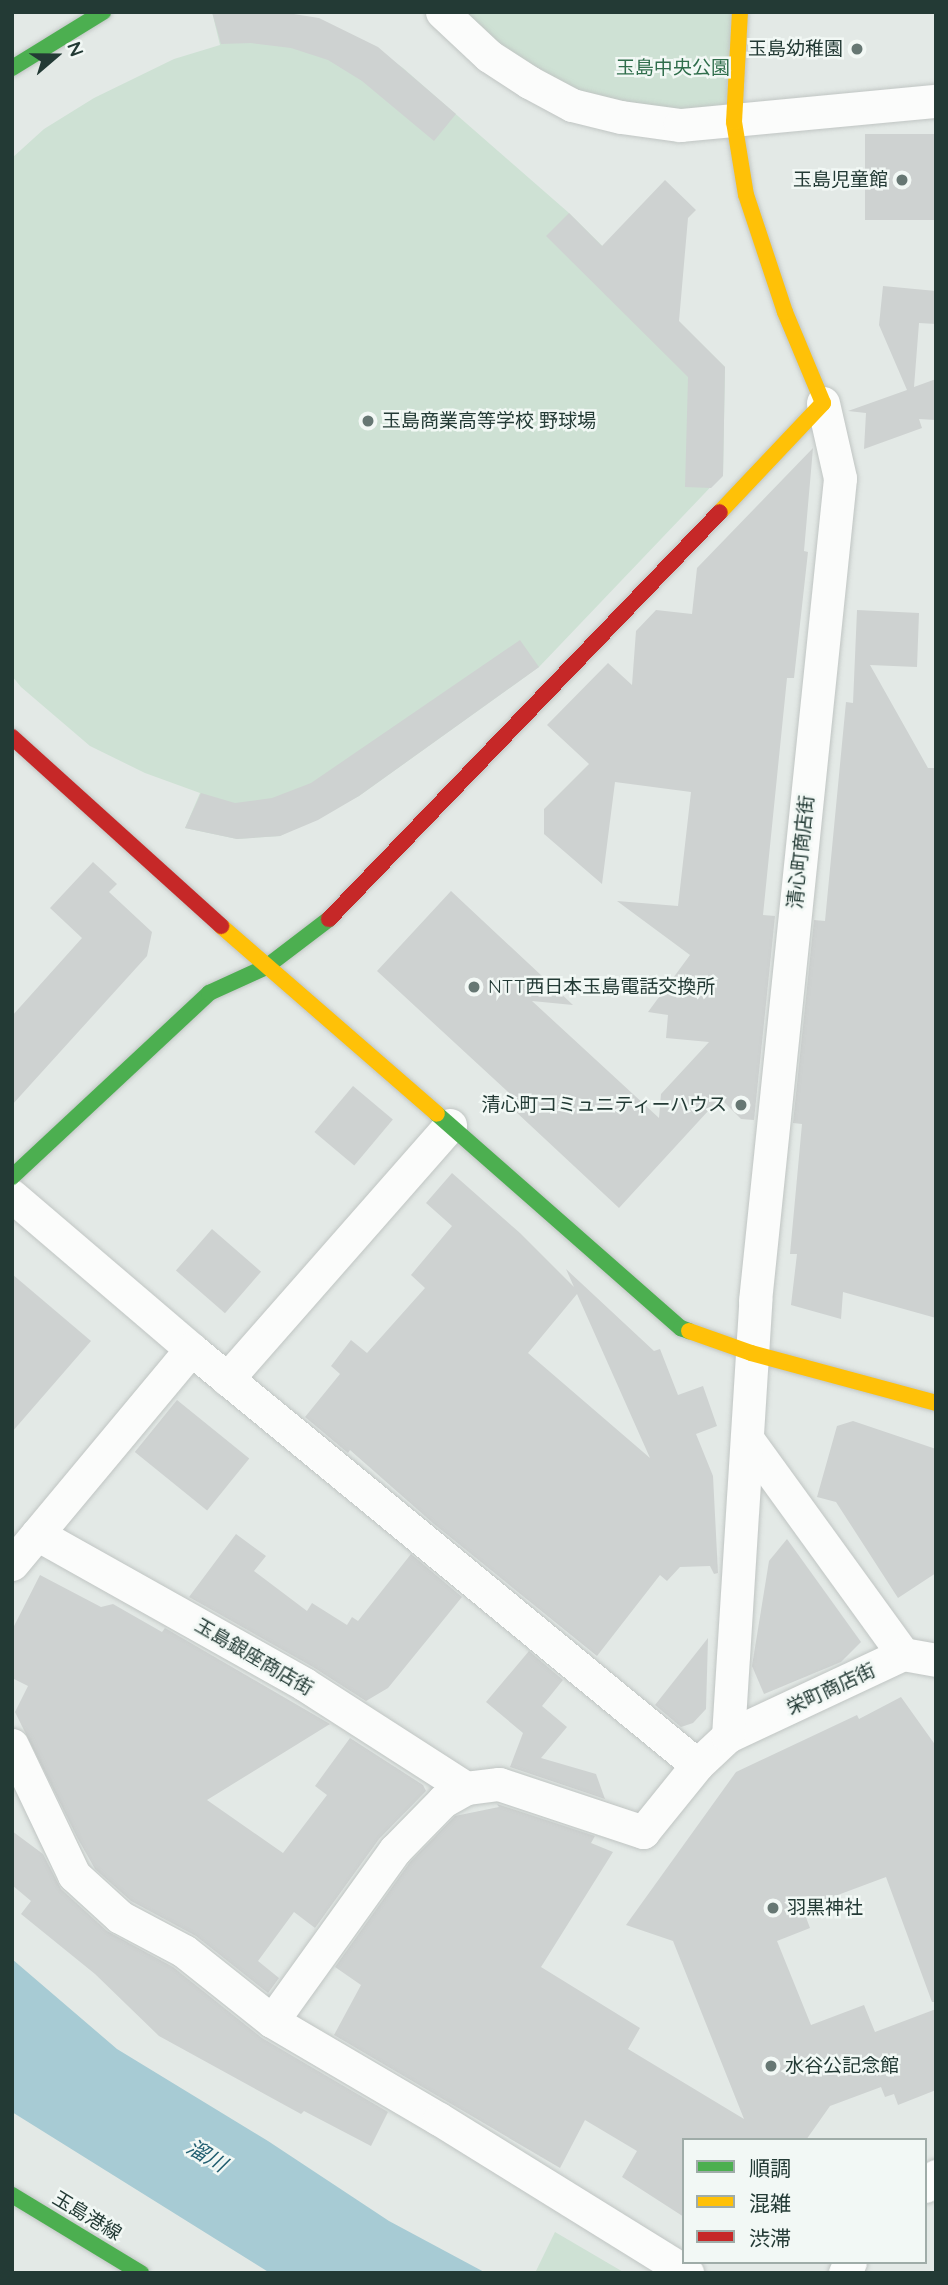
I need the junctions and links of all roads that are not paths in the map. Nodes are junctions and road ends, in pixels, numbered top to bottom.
1 (103, 12) edge
2 (442, 12) edge
3 (740, 12) edge
4 (12, 68) edge
5 (936, 101) edge
6 (734, 122) junction
7 (823, 403) junction
8 (12, 737) edge
9 (266, 967) junction
10 (450, 1125) junction
11 (12, 1177) edge
12 (12, 1196) edge
13 (191, 1349) junction
14 (751, 1353) junction
15 (227, 1379) junction
16 (936, 1403) edge
17 (748, 1440) junction
18 (37, 1534) junction
19 (12, 1564) edge
20 (903, 1654) junction
21 (936, 1660) edge
22 (728, 1737) junction
23 (12, 1745) edge
24 (697, 1765) junction
25 (466, 1788) junction
26 (272, 2021) junction
27 (12, 2195) edge
28 (141, 2273) edge
29 (687, 2273) edge

1 - 4 street
2 - 6 street
3 - 6 street
5 - 6 street
6 - 7 street
7 - 9 street
7 - 14 street, 清心町商店街
8 - 9 street
9 - 10 street
9 - 11 street
10 - 14 street
10 - 15 street
12 - 13 street
13 - 15 street
13 - 18 street
14 - 16 street
14 - 17 street, 清心町商店街
15 - 24 street
17 - 20 street
17 - 22 street, 清心町商店街
18 - 19 street
18 - 25 street, 玉島銀座商店街
20 - 21 street
20 - 22 street, 栄町商店街
22 - 24 street, 栄町商店街
23 - 26 street
24 - 25 street
25 - 26 street
26 - 29 street
27 - 28 street, 玉島港線

